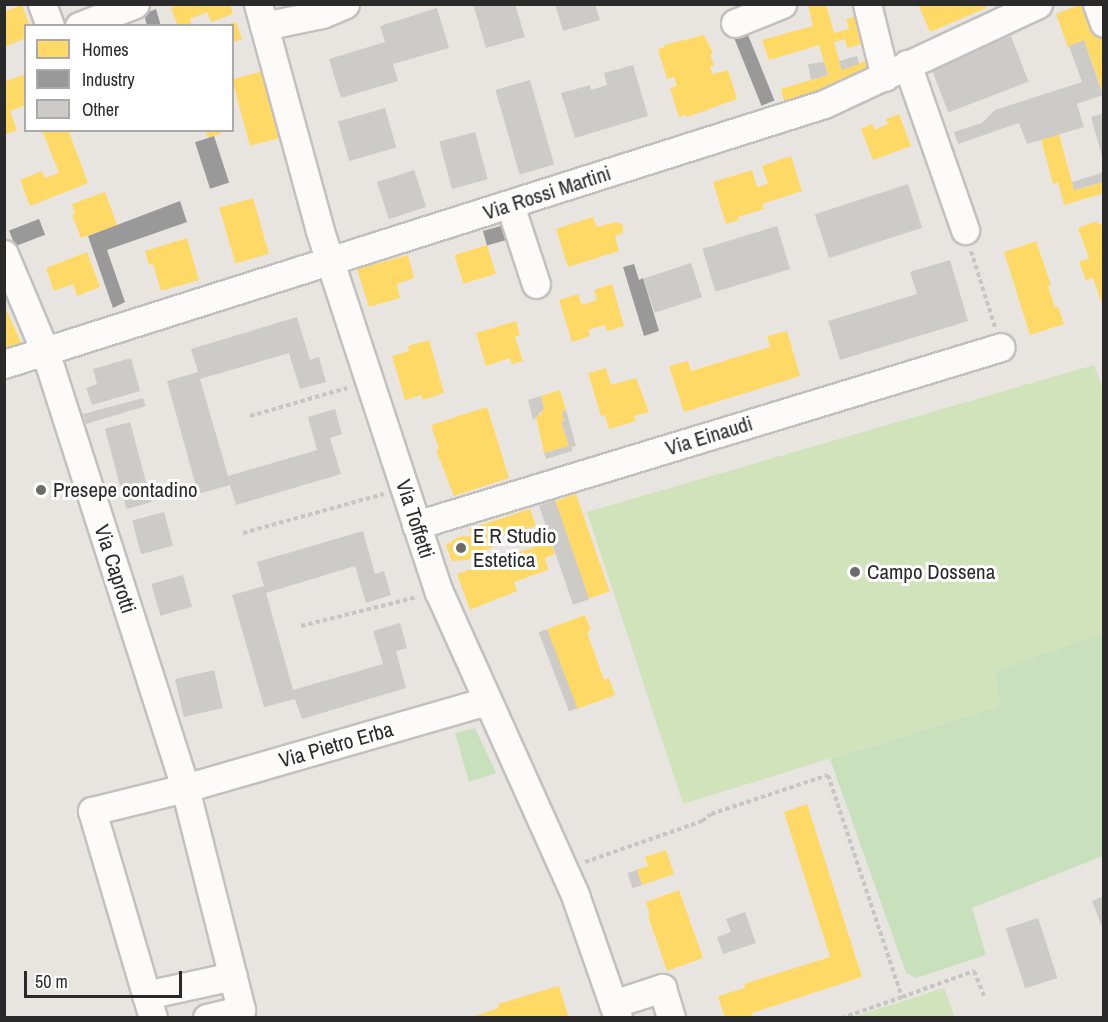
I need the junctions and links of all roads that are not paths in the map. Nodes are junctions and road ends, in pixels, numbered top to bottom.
1 (42, 4) edge
2 (135, 4) edge
3 (345, 4) edge
4 (782, 4) edge
5 (867, 4) edge
6 (1038, 4) edge
7 (1098, 4) edge
8 (261, 16) edge
9 (735, 23) dead end
10 (1104, 23) edge
11 (49, 24) edge
12 (84, 24) edge
13 (896, 71) junction
14 (510, 205) junction
15 (965, 230) road end
16 (4, 254) edge
17 (330, 263) junction
18 (536, 284) dead end
19 (1001, 347) road end
20 (45, 351) junction
21 (4, 364) edge
22 (416, 525) junction
23 (487, 701) junction
24 (185, 788) junction
25 (233, 976) junction
26 (150, 1006) edge
27 (616, 1010) edge
28 (207, 1017) edge
29 (671, 1017) edge

1 - 11 street
2 - 12 street
3 - 8 street
4 - 9 street
5 - 13 street
6 - 13 street, Via Rossi Martini
7 - 10 street
8 - 17 street, Via Toffetti
13 - 14 street, Via Rossi Martini
13 - 15 street
14 - 17 street, Via Rossi Martini
14 - 18 street
16 - 20 street
17 - 20 street, Via Rossi Martini
17 - 22 street, Via Toffetti
19 - 22 street, Via Einaudi
20 - 21 street, Via Rossi Martini
20 - 24 street, Via Caprotti
22 - 23 street, Via Toffetti
23 - 24 street, Via Pietro Erba
23 - 27 street, Via Toffetti
24 - 25 street
24 - 26 street, Via Pietro Erba
25 - 26 street
25 - 28 street
27 - 29 street

